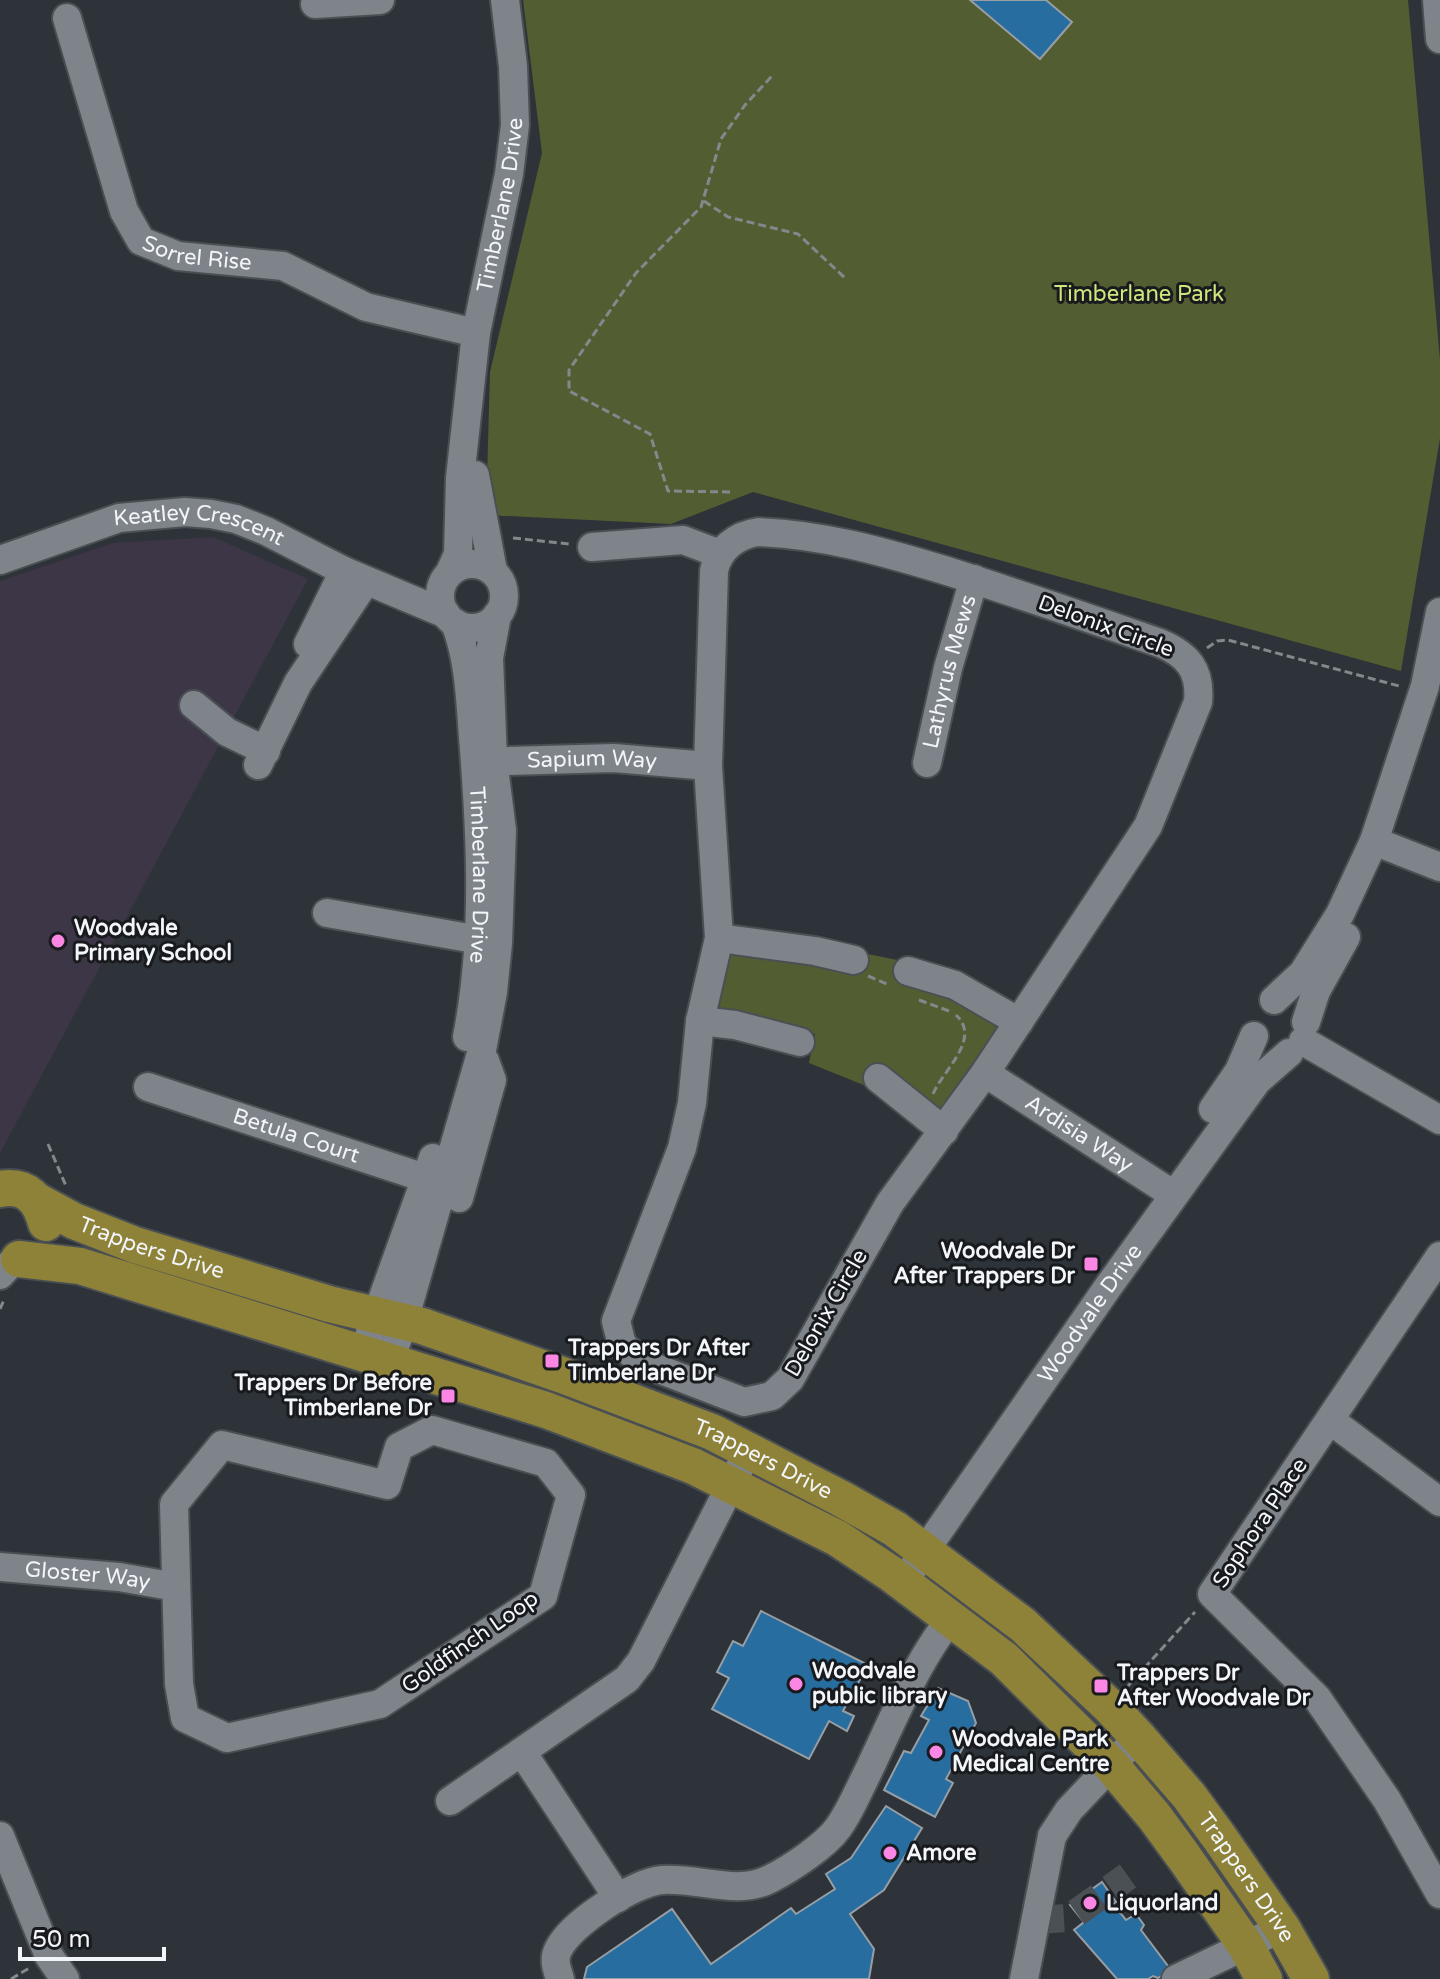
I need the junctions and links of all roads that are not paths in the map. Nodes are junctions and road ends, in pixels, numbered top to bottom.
1 (380, 0) edge
2 (505, 0) edge
3 (1437, 0) edge
4 (315, 4) dead end
5 (67, 18) dead end
6 (1440, 39) edge
7 (476, 333) junction
8 (469, 411) junction
9 (592, 547) road end
10 (720, 554) junction
11 (0, 560) edge
12 (493, 571) junction
13 (447, 577) junction
14 (974, 579) junction
15 (367, 581) junction
16 (1440, 612) edge
17 (497, 615) junction
18 (450, 618) junction
19 (1437, 643) edge
20 (1440, 690) edge
21 (194, 705) dead end
22 (484, 761) junction
23 (927, 763) dead end
24 (708, 766) junction
25 (502, 830) junction
26 (1382, 844) junction
27 (1440, 867) edge
28 (327, 913) dead end
29 (719, 938) junction
30 (488, 942) junction
31 (858, 967) road end
32 (905, 986) road end
33 (493, 992) junction
34 (1274, 1000) junction
35 (700, 1021) junction
36 (1019, 1022) junction
37 (1254, 1036) junction
38 (1299, 1038) junction
39 (800, 1042) dead end
40 (482, 1050) junction
41 (985, 1073) junction
42 (878, 1078) dead end
43 (148, 1087) dead end
44 (1440, 1120) edge
45 (936, 1124) junction
46 (435, 1181) junction
47 (0, 1189) edge
48 (1168, 1191) junction
49 (55, 1199) junction
50 (427, 1242) junction
51 (1440, 1256) edge
52 (9, 1263) edge
53 (390, 1320) junction
54 (377, 1357) junction
55 (1330, 1420) junction
56 (748, 1450) junction
57 (731, 1485) junction
58 (1440, 1502) edge
59 (917, 1548) junction
60 (0, 1567) edge
61 (896, 1578) junction
62 (176, 1587) junction
63 (951, 1619) junction
64 (1138, 1737) junction
65 (522, 1752) junction
66 (1110, 1764) junction
67 (450, 1801) dead end
68 (0, 1836) edge
69 (0, 1886) edge
70 (1440, 1894) edge
71 (618, 1898) junction
72 (1246, 1946) junction
73 (1301, 1959) edge
74 (29, 1974) edge
75 (65, 1979) edge
76 (560, 1979) edge
77 (1024, 1979) edge
78 (1176, 1979) edge
79 (1264, 1979) edge

1 - 4 street
2 - 7 street, Timberlane Drive
3 - 6 street
5 - 7 street, Sorrel Rise
7 - 8 street, Timberlane Drive
8 - 12 street, Timberlane Drive
8 - 13 street, Timberlane Drive
9 - 10 street
10 - 14 street, Delonix Circle
10 - 24 street, Delonix Circle
11 - 15 street, Keatley Crescent
12 - 13 street
12 - 17 street
13 - 15 street
13 - 18 street
14 - 23 street, Lathyrus Mews
14 - 36 street, Delonix Circle
15 - 18 street, Keatley Crescent
15 - 21 street
16 - 19 street, Woodvale Drive
17 - 18 street
17 - 22 street, Timberlane Drive
18 - 22 street, Timberlane Drive
19 - 26 street, Woodvale Drive
20 - 26 street, Woodvale Drive
22 - 24 street, Sapium Way
22 - 25 street, Timberlane Drive
22 - 30 street, Timberlane Drive
24 - 29 street, Delonix Circle
25 - 30 street, Timberlane Drive
25 - 33 street, Timberlane Drive
26 - 27 street
26 - 34 street, Woodvale Drive
26 - 38 street, Woodvale Drive
28 - 30 street
29 - 31 street
29 - 35 street, Delonix Circle
30 - 33 street, Timberlane Drive
30 - 46 street, Timberlane Drive
32 - 36 street
33 - 40 street, Timberlane Drive
34 - 37 street
34 - 38 street
35 - 39 street
35 - 45 street, Delonix Circle
36 - 41 street, Delonix Circle
37 - 38 street
37 - 48 street, Woodvale Drive
38 - 44 street
38 - 48 street, Woodvale Drive
40 - 46 street, Timberlane Drive
40 - 50 street, Timberlane Drive
41 - 45 street, Delonix Circle
41 - 48 street, Ardisia Way
42 - 45 street
43 - 46 street, Betula Court
46 - 50 street, Timberlane Drive
46 - 53 street, Timberlane Drive
47 - 49 main road, Trappers Drive
48 - 59 street, Woodvale Drive
49 - 52 main road
49 - 53 main road, Trappers Drive
50 - 53 street, Timberlane Drive
51 - 55 street, Sophora Place
52 - 54 main road, Trappers Drive
53 - 54 street, Timberlane Drive
53 - 56 main road, Trappers Drive
54 - 57 main road, Trappers Drive
55 - 58 street
55 - 70 street, Sophora Place
56 - 57 street
56 - 59 main road, Trappers Drive
57 - 61 main road, Trappers Drive
57 - 65 street
59 - 61 street, Woodvale Drive
59 - 64 main road, Trappers Drive
60 - 62 street, Gloster Way
61 - 63 main road, Trappers Drive
62 - 62 street, Goldfinch Loop
63 - 66 main road, Trappers Drive
63 - 71 street
64 - 66 street
64 - 73 main road, Trappers Drive
65 - 67 street
65 - 71 street
66 - 72 main road, Trappers Drive
66 - 77 street
68 - 75 street
69 - 74 street
71 - 76 street
72 - 73 street
72 - 78 street
72 - 79 main road, Trappers Drive

